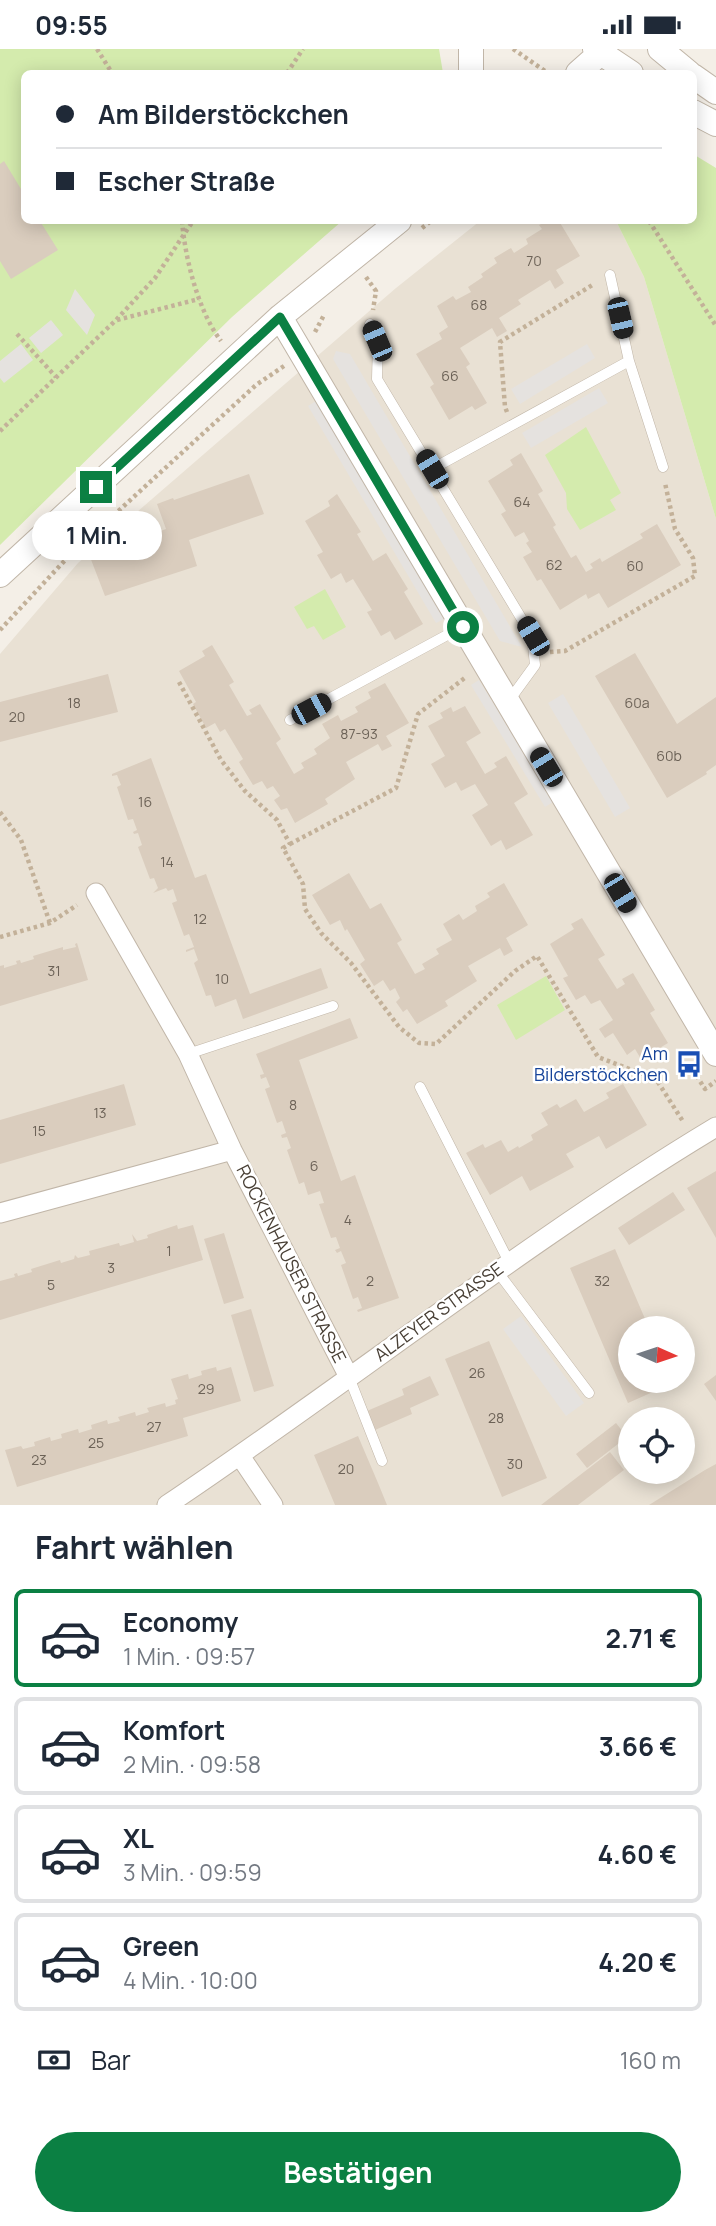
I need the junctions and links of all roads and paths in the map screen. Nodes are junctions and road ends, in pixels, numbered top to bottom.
1 (97, 49) edge
2 (303, 49) edge
3 (471, 49) edge
4 (513, 49) edge
5 (660, 49) edge
6 (601, 50) edge
7 (110, 70) edge
8 (290, 70) edge
9 (471, 70) edge
10 (544, 70) edge
11 (581, 70) edge
12 (627, 70) edge
13 (685, 70) edge
14 (697, 79) edge
15 (716, 92) edge
16 (697, 114) edge
17 (716, 124) edge
18 (182, 224) edge
19 (191, 224) edge
20 (651, 224) edge
21 (406, 229) edge
22 (183, 236) junction
23 (375, 269) dead end
24 (610, 275) joint
25 (366, 277) junction
26 (357, 284) dead end
27 (199, 299) junction
28 (333, 307) dead end
29 (280, 317) junction
30 (116, 320) junction
31 (370, 324) joint
32 (716, 326) edge
33 (17, 334) dead end
34 (302, 353) junction
35 (234, 358) junction
36 (629, 361) junction
37 (56, 377) junction
38 (513, 425) junction
39 (0, 431) edge
40 (663, 467) joint
41 (432, 469) junction
42 (0, 575) edge
43 (463, 627) junction
44 (0, 629) edge
45 (536, 652) junction
46 (485, 663) junction
47 (179, 683) dead end
48 (508, 702) junction
49 (290, 720) dead end
50 (0, 812) edge
51 (290, 844) junction
52 (96, 893) joint
53 (50, 923) junction
54 (0, 937) edge
55 (333, 1006) dead end
56 (188, 1054) junction
57 (716, 1054) edge
58 (690, 1064) dead end
59 (716, 1081) edge
60 (420, 1087) dead end
61 (716, 1127) edge
62 (695, 1140) junction
63 (232, 1150) junction
64 (0, 1213) edge
65 (503, 1266) junction
66 (349, 1377) junction
67 (589, 1393) dead end
68 (240, 1456) junction
69 (382, 1461) dead end
70 (167, 1505) edge
71 (273, 1505) edge

1 - 7 path
2 - 8 path
3 - 9 street
4 - 10 path
5 - 13 street
6 - 11 street
6 - 12 street
14 - 15 street
16 - 17 street
18 - 22 path
19 - 22 path
20 - 32 path
21 - 29 street
22 - 27 path
22 - 30 path
23 - 25 path
24 - 36 lane
24 - 38 path
25 - 26 path
25 - 31 path
27 - 30 path
27 - 35 path
28 - 34 path
29 - 34 street
29 - 35 street
30 - 37 path
31 - 41 lane
33 - 37 path
34 - 43 street
34 - 44 path
35 - 42 street
36 - 38 lane
36 - 40 lane
37 - 39 path
38 - 41 lane
40 - 45 path
41 - 45 lane
43 - 46 street
43 - 49 lane
45 - 48 lane
46 - 48 street
46 - 51 path
47 - 51 path
48 - 57 street
50 - 53 path
51 - 62 path
52 - 53 path
52 - 56 street, ROCKENHAUSER STRASSE
53 - 54 path
55 - 56 lane
56 - 63 street, ROCKENHAUSER STRASSE
58 - 59 path
60 - 65 lane
61 - 62 street, ALZEYER STRASSE
62 - 65 street, ALZEYER STRASSE
63 - 64 street, ROCKENHAUSER STRASSE
63 - 66 street, ROCKENHAUSER STRASSE
65 - 66 street, ALZEYER STRASSE
65 - 67 lane
66 - 68 street, ALZEYER STRASSE
66 - 69 lane
68 - 70 street, ALZEYER STRASSE
68 - 71 street

